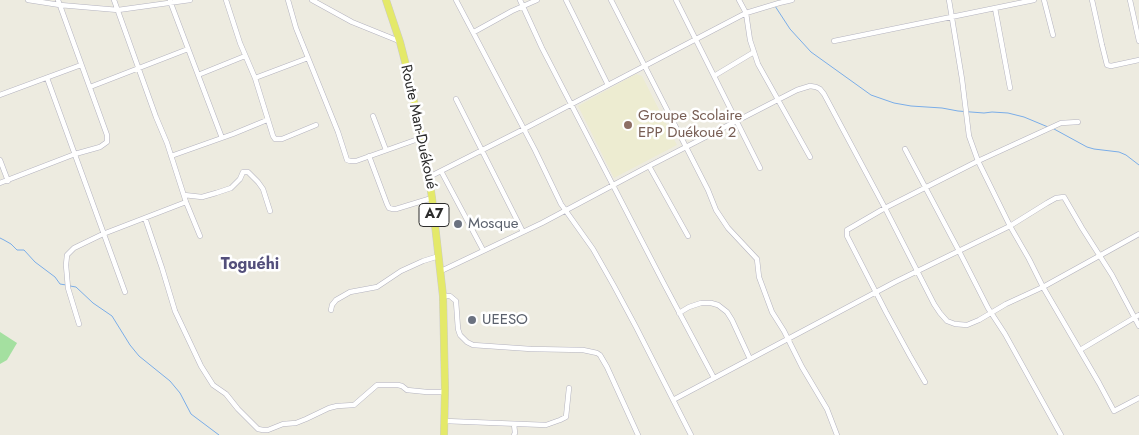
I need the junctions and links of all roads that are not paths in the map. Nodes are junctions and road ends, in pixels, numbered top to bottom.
1 (28, 0) edge
2 (114, 0) edge
3 (190, 0) edge
4 (226, 0) edge
5 (288, 0) edge
6 (312, 0) edge
7 (386, 0) edge
8 (456, 0) edge
9 (520, 0) edge
10 (537, 0) edge
11 (566, 0) edge
12 (612, 0) edge
13 (676, 0) edge
14 (739, 0) edge
15 (792, 0) edge
16 (949, 0) edge
17 (1034, 0) edge
18 (1044, 0) edge
19 (1092, 0) edge
20 (1130, 0) edge
21 (170, 1) edge
22 (59, 3) edge
23 (523, 6) junction
24 (995, 8) junction
25 (118, 10) junction
26 (746, 13) junction
27 (952, 16) junction
28 (474, 32) junction
29 (1053, 35) dead end
30 (696, 39) junction
31 (1139, 41) edge
32 (400, 42) junction
33 (834, 42) dead end
34 (188, 49) junction
35 (754, 52) junction
36 (245, 56) junction
37 (308, 58) junction
38 (1139, 60) edge
39 (81, 65) junction
40 (644, 66) junction
41 (139, 69) junction
42 (198, 74) junction
43 (714, 76) junction
44 (47, 78) junction
45 (255, 78) junction
46 (608, 85) junction
47 (90, 87) junction
48 (1010, 88) dead end
49 (0, 95) edge
50 (456, 99) dead end
51 (779, 100) junction
52 (572, 104) junction
53 (373, 116) dead end
54 (267, 120) junction
55 (737, 121) junction
56 (1078, 122) dead end
57 (316, 125) dead end
58 (524, 130) junction
59 (222, 138) junction
60 (421, 138) junction
61 (686, 147) junction
62 (905, 149) dead end
63 (386, 150) junction
64 (483, 150) junction
65 (75, 154) junction
66 (172, 156) junction
67 (369, 156) junction
68 (810, 157) dead end
69 (0, 160) edge
70 (978, 161) junction
71 (649, 166) junction
72 (760, 168) dead end
73 (441, 171) junction
74 (429, 177) junction
75 (8, 181) junction
76 (0, 183) edge
77 (614, 185) junction
78 (925, 187) junction
79 (184, 195) junction
80 (432, 198) junction
81 (186, 202) junction
82 (886, 208) junction
83 (270, 211) dead end
84 (565, 211) junction
85 (146, 218) junction
86 (1010, 226) junction
87 (523, 232) junction
88 (103, 234) junction
89 (1139, 234) edge
90 (200, 236) dead end
91 (688, 236) dead end
92 (484, 250) junction
93 (959, 251) junction
94 (1100, 255) junction
95 (439, 256) junction
96 (441, 271) junction
97 (918, 272) junction
98 (1043, 287) junction
99 (125, 292) dead end
100 (877, 293) junction
101 (443, 296) junction
102 (331, 310) dead end
103 (679, 313) junction
104 (991, 313) junction
105 (1137, 316) edge
106 (79, 324) dead end
107 (1139, 326) edge
108 (788, 339) junction
109 (1080, 350) junction
110 (750, 359) junction
111 (714, 378) junction
112 (925, 382) dead end
113 (569, 388) dead end
114 (445, 392) junction
115 (1139, 398) edge
116 (673, 400) junction
117 (445, 421) junction
118 (514, 424) junction
119 (444, 435) edge
120 (514, 435) edge
121 (638, 435) edge
122 (691, 435) edge
123 (837, 435) edge
124 (1062, 435) edge

1 - 22 street
2 - 25 street
3 - 21 street
4 - 36 street
5 - 37 street
6 - 32 street
7 - 32 main road, Route Man-Duékoué / A7
8 - 28 street
9 - 23 street
10 - 23 street
11 - 46 street
12 - 40 street
13 - 30 street
14 - 26 street
15 - 26 street
16 - 27 street
17 - 24 street
18 - 29 street
19 - 38 street
20 - 31 street
21 - 25 street
21 - 34 street
22 - 25 street
22 - 39 street
23 - 28 street
23 - 52 street
24 - 27 street
24 - 48 street
25 - 41 street
26 - 30 street
26 - 35 street
27 - 33 street
27 - 70 street
28 - 58 street
30 - 40 street
30 - 43 street
32 - 60 main road, Route Man-Duékoué / A7
34 - 41 street
34 - 42 street
35 - 43 street
35 - 51 street
36 - 42 street
36 - 45 street
37 - 45 street
37 - 67 street
39 - 44 street
39 - 47 street
40 - 46 street
40 - 61 street
41 - 47 street
41 - 66 street
42 - 59 street
43 - 55 street
44 - 49 street
44 - 65 street
45 - 54 street
46 - 52 street
47 - 65 street
50 - 64 street
51 - 55 street
51 - 68 street
51 - 82 street
52 - 58 street
52 - 77 street
53 - 63 street
54 - 57 street
54 - 59 street
55 - 61 street
55 - 72 street
56 - 70 street
58 - 64 street
58 - 84 street
59 - 66 street
60 - 63 street
60 - 74 main road, Route Man-Duékoué / A7
61 - 71 street
61 - 108 street
62 - 78 street
63 - 67 street
64 - 73 street
64 - 87 street
65 - 75 street
65 - 88 street
66 - 79 street
67 - 80 street
69 - 75 street
70 - 78 street
70 - 86 street
71 - 77 street
71 - 91 street
73 - 74 street
73 - 92 street
74 - 80 main road, Route Man-Duékoué / A7
75 - 76 street
77 - 84 street
77 - 103 street
78 - 82 street
78 - 93 street
79 - 81 street
79 - 83 street
80 - 95 main road, Route Man-Duékoué / A7
81 - 85 street
81 - 90 street
82 - 97 street
82 - 100 street
84 - 87 street
84 - 116 street
85 - 88 street
85 - 114 street
86 - 93 street
86 - 94 street
86 - 98 street
87 - 92 street
88 - 99 street
88 - 106 street
89 - 94 street
92 - 96 street
93 - 97 street
93 - 104 street
94 - 98 street
94 - 105 street
95 - 96 main road, Route Man-Duékoué / A7
95 - 102 street
96 - 101 main road, Route Man-Duékoué / A7
97 - 100 street
97 - 104 street
98 - 104 street
98 - 109 street
100 - 108 street
100 - 112 street
101 - 114 main road, Route Man-Duékoué / A7
101 - 121 street
103 - 110 street
103 - 111 street
104 - 124 street
105 - 107 street
105 - 109 street
108 - 110 street
108 - 123 street
109 - 115 street
110 - 111 street
111 - 116 street
113 - 118 street
114 - 117 main road, Route Man-Duékoué / A7
116 - 122 street
117 - 118 street
117 - 119 main road, Route Man-Duékoué / A7
118 - 120 street

